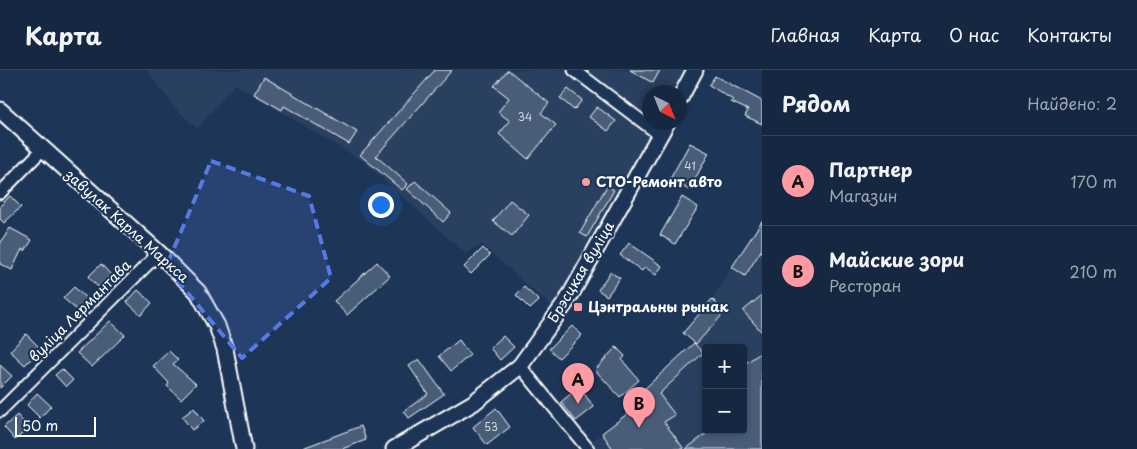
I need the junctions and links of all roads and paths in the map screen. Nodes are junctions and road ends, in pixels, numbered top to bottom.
1 (574, 70) edge
2 (695, 70) edge
3 (687, 85) edge
4 (0, 110) edge
5 (642, 115) edge
6 (662, 130) edge
7 (42, 150) junction
8 (0, 194) edge
9 (159, 253) junction
10 (520, 366) junction
11 (0, 411) edge
12 (244, 449) edge
13 (394, 449) edge
14 (588, 449) edge

1 - 5 street
2 - 3 street
4 - 7 street, завулак Карла Маркса
6 - 10 street, Брэсцкая вуліца
7 - 8 street
7 - 9 street, завулак Карла Маркса
9 - 11 street, вуліца Лермантава
9 - 12 street, завулак Карла Маркса
10 - 13 street, Брэсцкая вуліца
10 - 14 street

